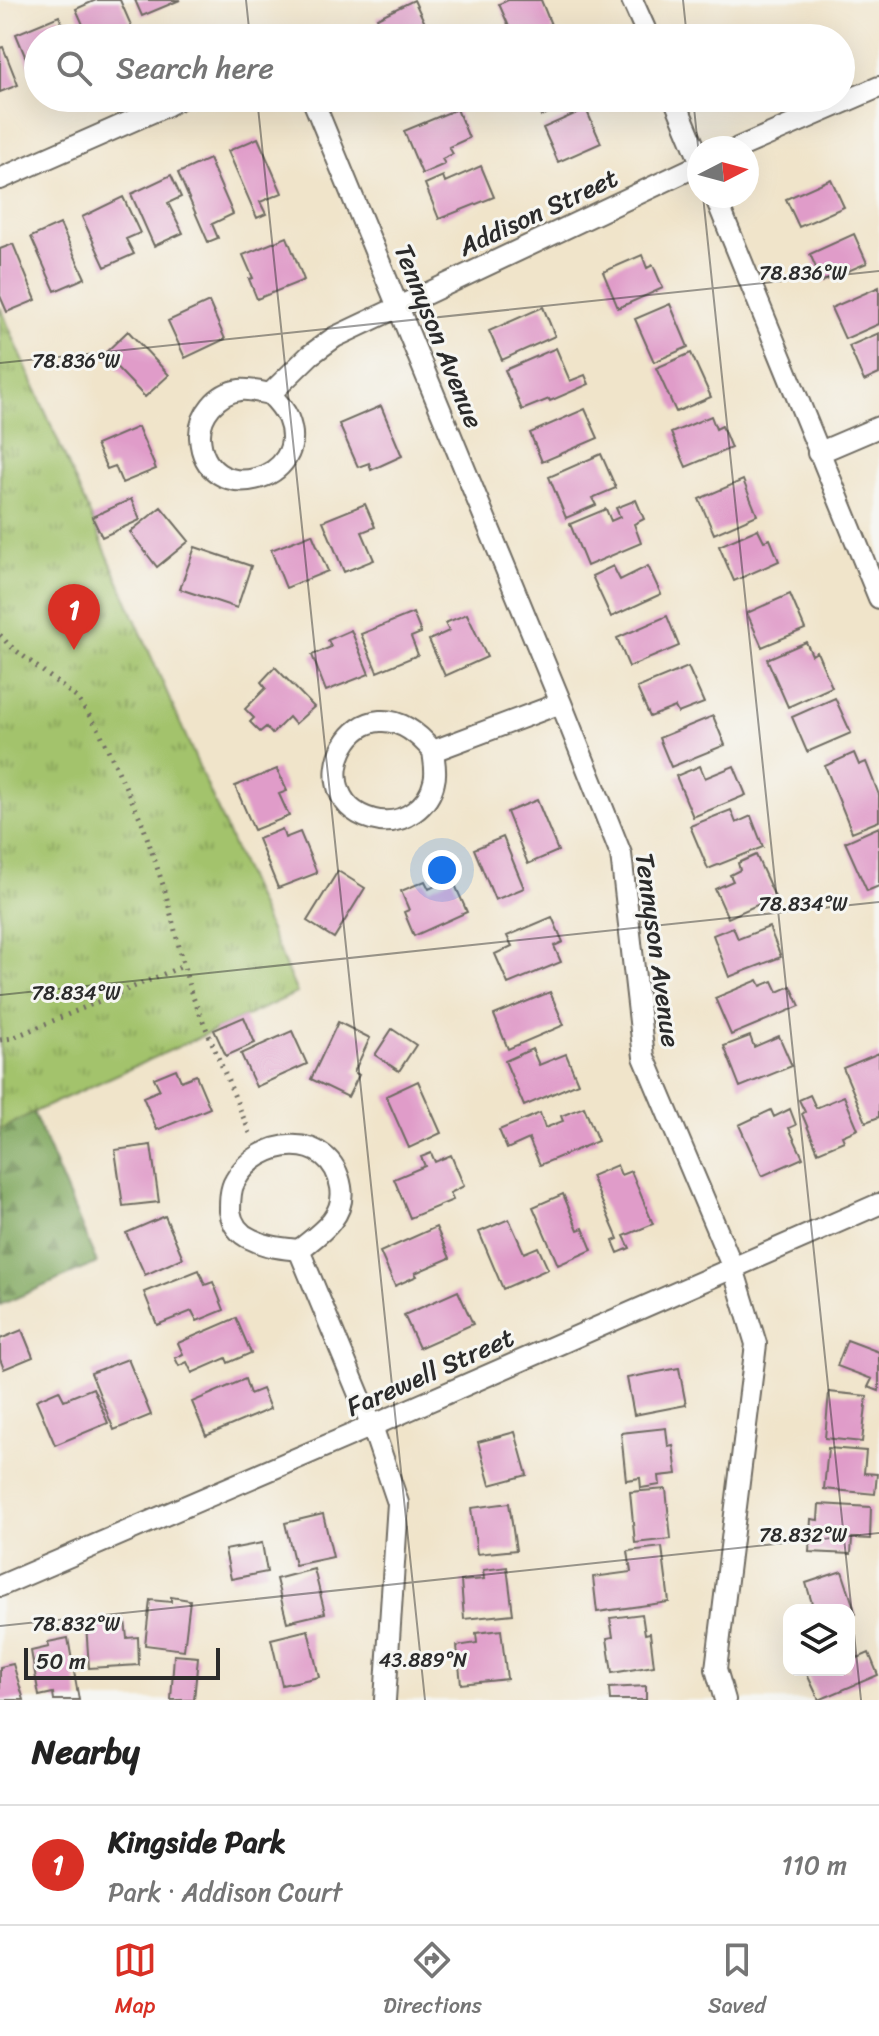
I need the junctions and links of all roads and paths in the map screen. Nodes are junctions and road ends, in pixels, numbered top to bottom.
1 (632, 0) edge
2 (643, 24) edge
3 (879, 87) edge
4 (855, 97) edge
5 (152, 112) edge
6 (318, 112) edge
7 (680, 112) edge
8 (821, 112) edge
9 (690, 136) edge
10 (759, 139) edge
11 (687, 171) edge
12 (0, 179) edge
13 (720, 208) edge
14 (398, 307) junction
15 (270, 394) junction
16 (879, 427) edge
17 (818, 453) junction
18 (879, 598) edge
19 (0, 635) edge
20 (561, 703) junction
21 (433, 751) junction
22 (183, 966) junction
23 (0, 1040) edge
24 (260, 1156) junction
25 (879, 1204) edge
26 (299, 1250) junction
27 (733, 1268) junction
28 (372, 1426) junction
29 (0, 1586) edge
30 (385, 1700) edge
31 (725, 1700) edge

1 - 2 street
3 - 4 street
5 - 12 street
6 - 14 street, Tennyson Avenue
7 - 9 street
8 - 10 street
11 - 14 street, Addison Street
13 - 17 street
14 - 15 street, Addison Street
14 - 20 street, Tennyson Avenue
15 - 15 street
16 - 17 street
17 - 18 street
19 - 22 path
20 - 21 street
20 - 27 street, Tennyson Avenue
21 - 21 street
22 - 23 path
22 - 24 path
24 - 26 street
24 - 26 street
25 - 27 street, Farewell Street
26 - 28 street
27 - 28 street, Farewell Street
27 - 31 street, Tennyson Avenue
28 - 29 street, Farewell Street
28 - 30 street

